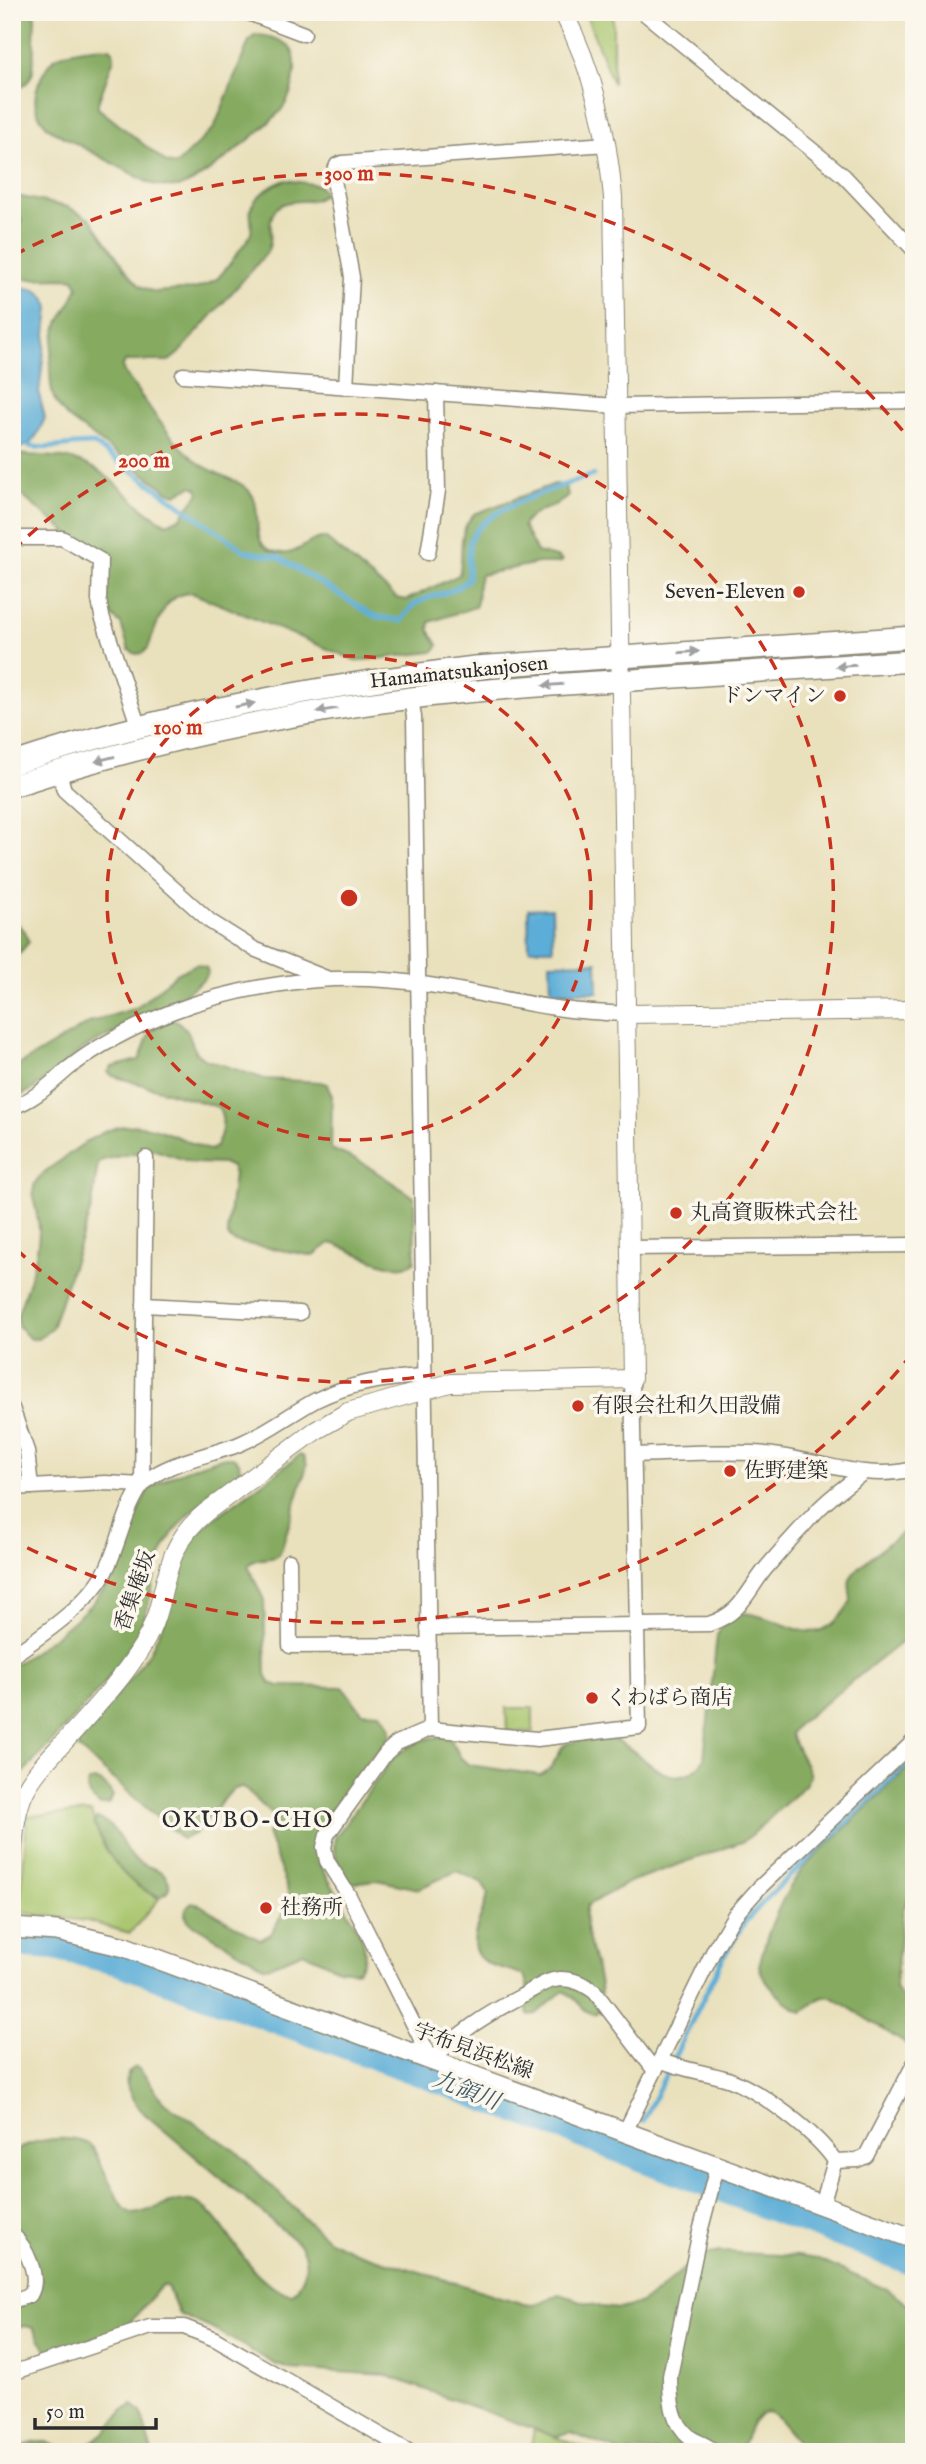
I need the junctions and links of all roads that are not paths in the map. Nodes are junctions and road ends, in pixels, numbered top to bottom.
1 (246, 12) edge
2 (563, 12) edge
3 (643, 12) edge
4 (304, 34) dead end
5 (607, 144) junction
6 (914, 250) edge
7 (183, 375) dead end
8 (346, 387) junction
9 (436, 393) junction
10 (914, 401) edge
11 (617, 406) junction
12 (12, 538) edge
13 (428, 553) dead end
14 (914, 637) edge
15 (621, 657) junction
16 (914, 661) edge
17 (622, 680) junction
18 (411, 698) junction
19 (139, 728) junction
20 (14, 758) edge
21 (59, 772) junction
22 (12, 786) edge
23 (327, 979) junction
24 (418, 983) junction
25 (914, 1010) edge
26 (627, 1014) junction
27 (12, 1107) edge
28 (146, 1158) dead end
29 (914, 1245) edge
30 (630, 1248) junction
31 (144, 1305) junction
32 (300, 1313) dead end
33 (632, 1379) junction
34 (424, 1382) junction
35 (12, 1408) edge
36 (634, 1455) junction
37 (914, 1469) edge
38 (863, 1473) junction
39 (142, 1485) junction
40 (31, 1487) junction
41 (12, 1488) edge
42 (289, 1561) dead end
43 (637, 1625) junction
44 (428, 1628) junction
45 (429, 1645) junction
46 (12, 1656) edge
47 (430, 1729) junction
48 (914, 1741) edge
49 (12, 1865) edge
50 (12, 1928) edge
51 (432, 2061) junction
52 (914, 2064) edge
53 (665, 2065) junction
54 (625, 2132) junction
55 (835, 2161) junction
56 (714, 2177) junction
57 (822, 2205) junction
58 (12, 2234) edge
59 (914, 2239) edge
60 (12, 2301) edge
61 (12, 2373) edge
62 (410, 2452) edge
63 (715, 2452) edge

1 - 4 street
2 - 5 street
3 - 6 street
5 - 8 street
5 - 11 street
7 - 8 street
8 - 9 street
9 - 11 street
9 - 13 street
10 - 11 street
11 - 15 street
12 - 19 street
15 -> 14 main road, Hamamatsukanjosen
15 - 17 street
19 -> 15 main road, Hamamatsukanjosen
16 -> 17 main road, Hamamatsukanjosen
17 -> 18 main road, Hamamatsukanjosen
17 - 26 street
18 -> 21 main road, Hamamatsukanjosen
18 - 24 street
19 - 20 main road, Hamamatsukanjosen
21 - 22 main road, Hamamatsukanjosen
21 - 23 street
23 - 24 street
23 - 27 street
24 - 26 street
24 - 34 street
25 - 26 street
26 - 30 street
28 - 31 street
29 - 30 street
30 - 33 street
31 - 32 street
31 - 39 street
33 - 34 street, 香集庵坂
33 - 36 street
34 - 39 street
34 - 44 street
34 - 49 street, 香集庵坂
35 - 40 street
36 - 38 street
36 - 43 street
37 - 38 street
38 - 43 street
39 - 40 street
39 - 46 street
40 - 41 street
42 - 45 street
43 - 44 street
43 - 47 street
44 - 45 street
45 - 47 street
47 - 51 street
48 - 53 street
50 - 51 main road, 宇布見浜松線
51 - 53 street
51 - 54 main road, 宇布見浜松線
52 - 55 street
53 - 54 street
53 - 55 street
54 - 56 main road, 宇布見浜松線
55 - 57 street
56 - 57 main road, 宇布見浜松線
56 - 63 street
57 - 59 main road, 宇布見浜松線
58 - 60 street
61 - 62 street

